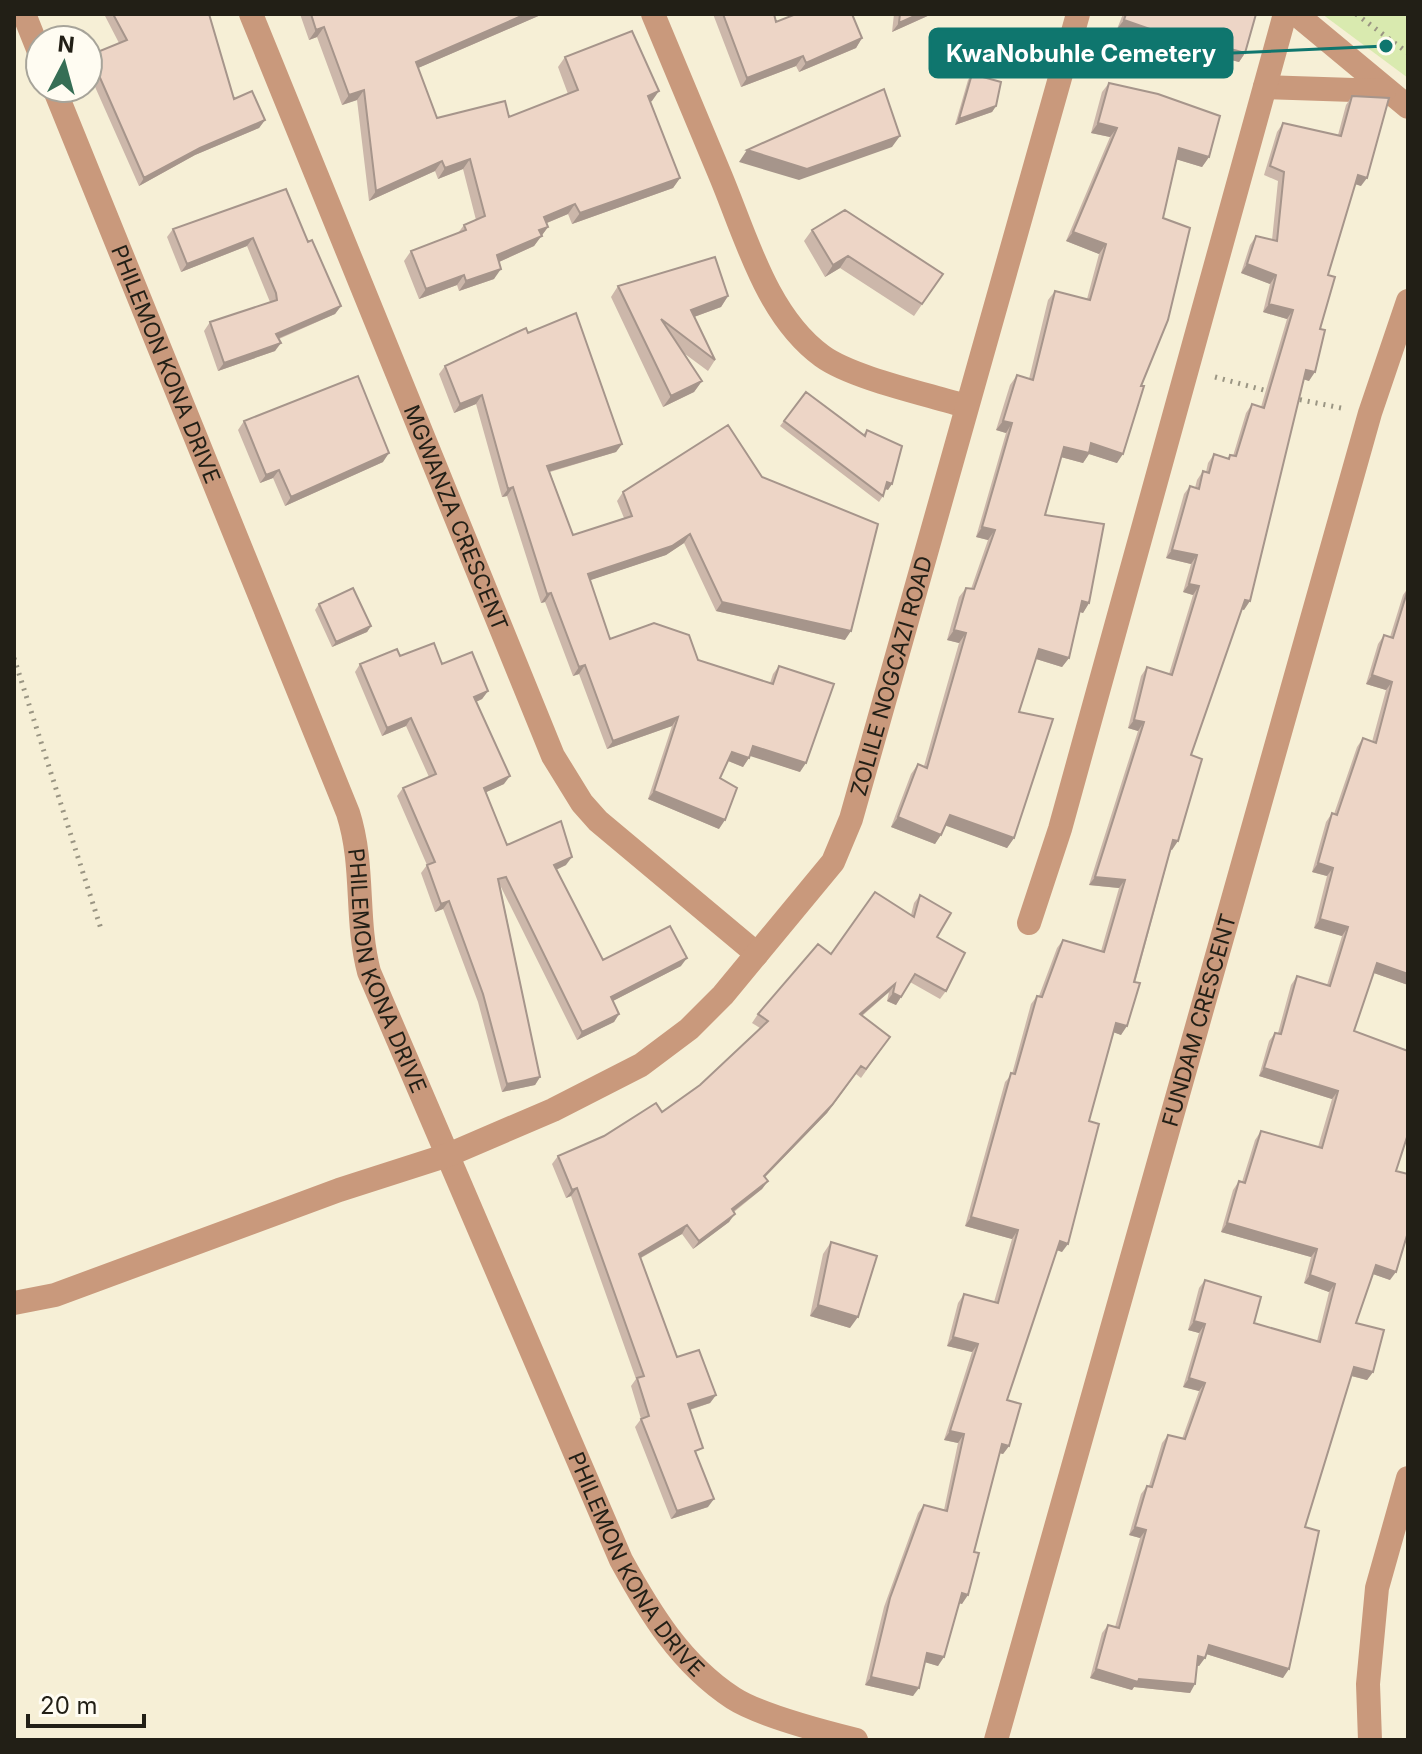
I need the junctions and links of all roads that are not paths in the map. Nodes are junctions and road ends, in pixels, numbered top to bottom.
1 (251, 14) edge
2 (653, 14) edge
3 (1078, 14) edge
4 (1285, 14) edge
5 (1296, 14) edge
6 (1265, 87) junction
7 (1384, 91) junction
8 (60, 104) edge
9 (1408, 107) edge
10 (1408, 301) edge
11 (965, 406) junction
12 (1029, 923) dead end
13 (757, 954) junction
14 (448, 1155) junction
15 (14, 1303) edge
16 (1408, 1478) edge
17 (856, 1740) edge
18 (996, 1740) edge
19 (1370, 1740) edge

1 - 13 street, MGWANZA CRESCENT
2 - 11 street
3 - 11 street, ZOLILE NOGCAZI ROAD
4 - 6 street
5 - 7 street
6 - 7 street
6 - 12 street
7 - 9 street
8 - 14 street, PHILEMON KONA DRIVE
10 - 18 street, FUNDAM CRESCENT
11 - 13 street, ZOLILE NOGCAZI ROAD
13 - 14 street, ZOLILE NOGCAZI ROAD
14 - 15 street, ZOLILE NOGCAZI ROAD
14 - 17 street, PHILEMON KONA DRIVE
16 - 19 street

